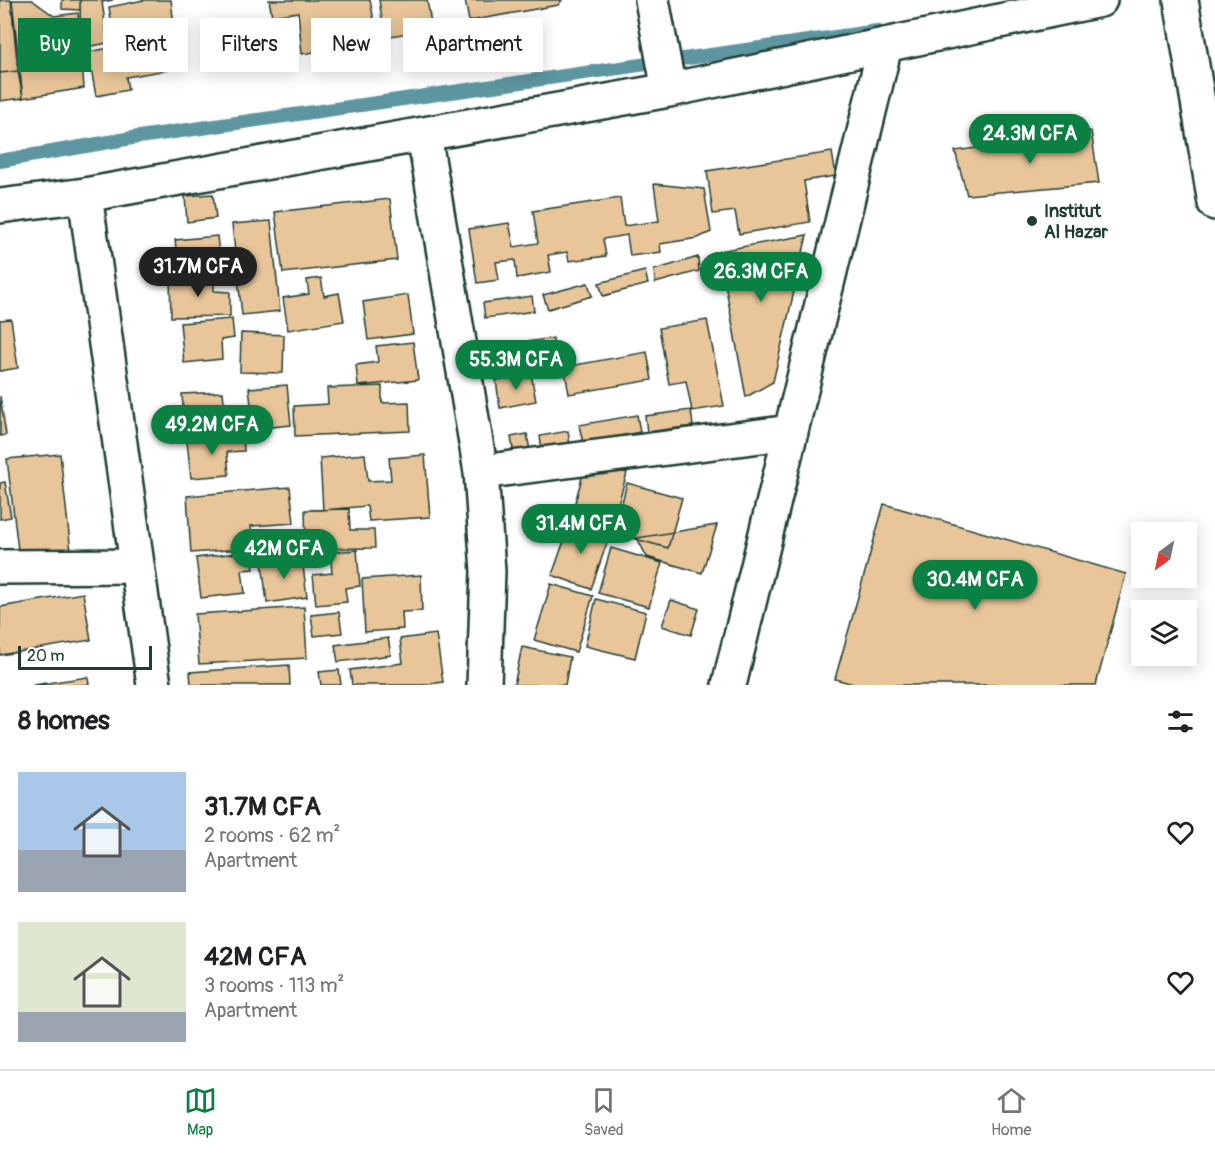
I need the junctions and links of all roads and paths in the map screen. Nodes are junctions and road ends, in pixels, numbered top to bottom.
1 (652, 0) edge
2 (1100, 0) edge
3 (1181, 0) edge
4 (885, 46) junction
5 (669, 90) junction
6 (424, 135) junction
7 (86, 195) junction
8 (1215, 203) edge
9 (0, 206) edge
10 (791, 432) junction
11 (481, 472) junction
12 (137, 566) junction
13 (0, 567) edge
14 (154, 685) edge
15 (484, 685) edge
16 (729, 685) edge

1 - 5 street
2 - 4 street
3 - 8 street
4 - 5 street
4 - 10 street
5 - 6 street
6 - 7 street
6 - 11 street
7 - 9 street
7 - 12 street
10 - 11 street
10 - 16 street
11 - 15 street
12 - 13 street
12 - 14 street

